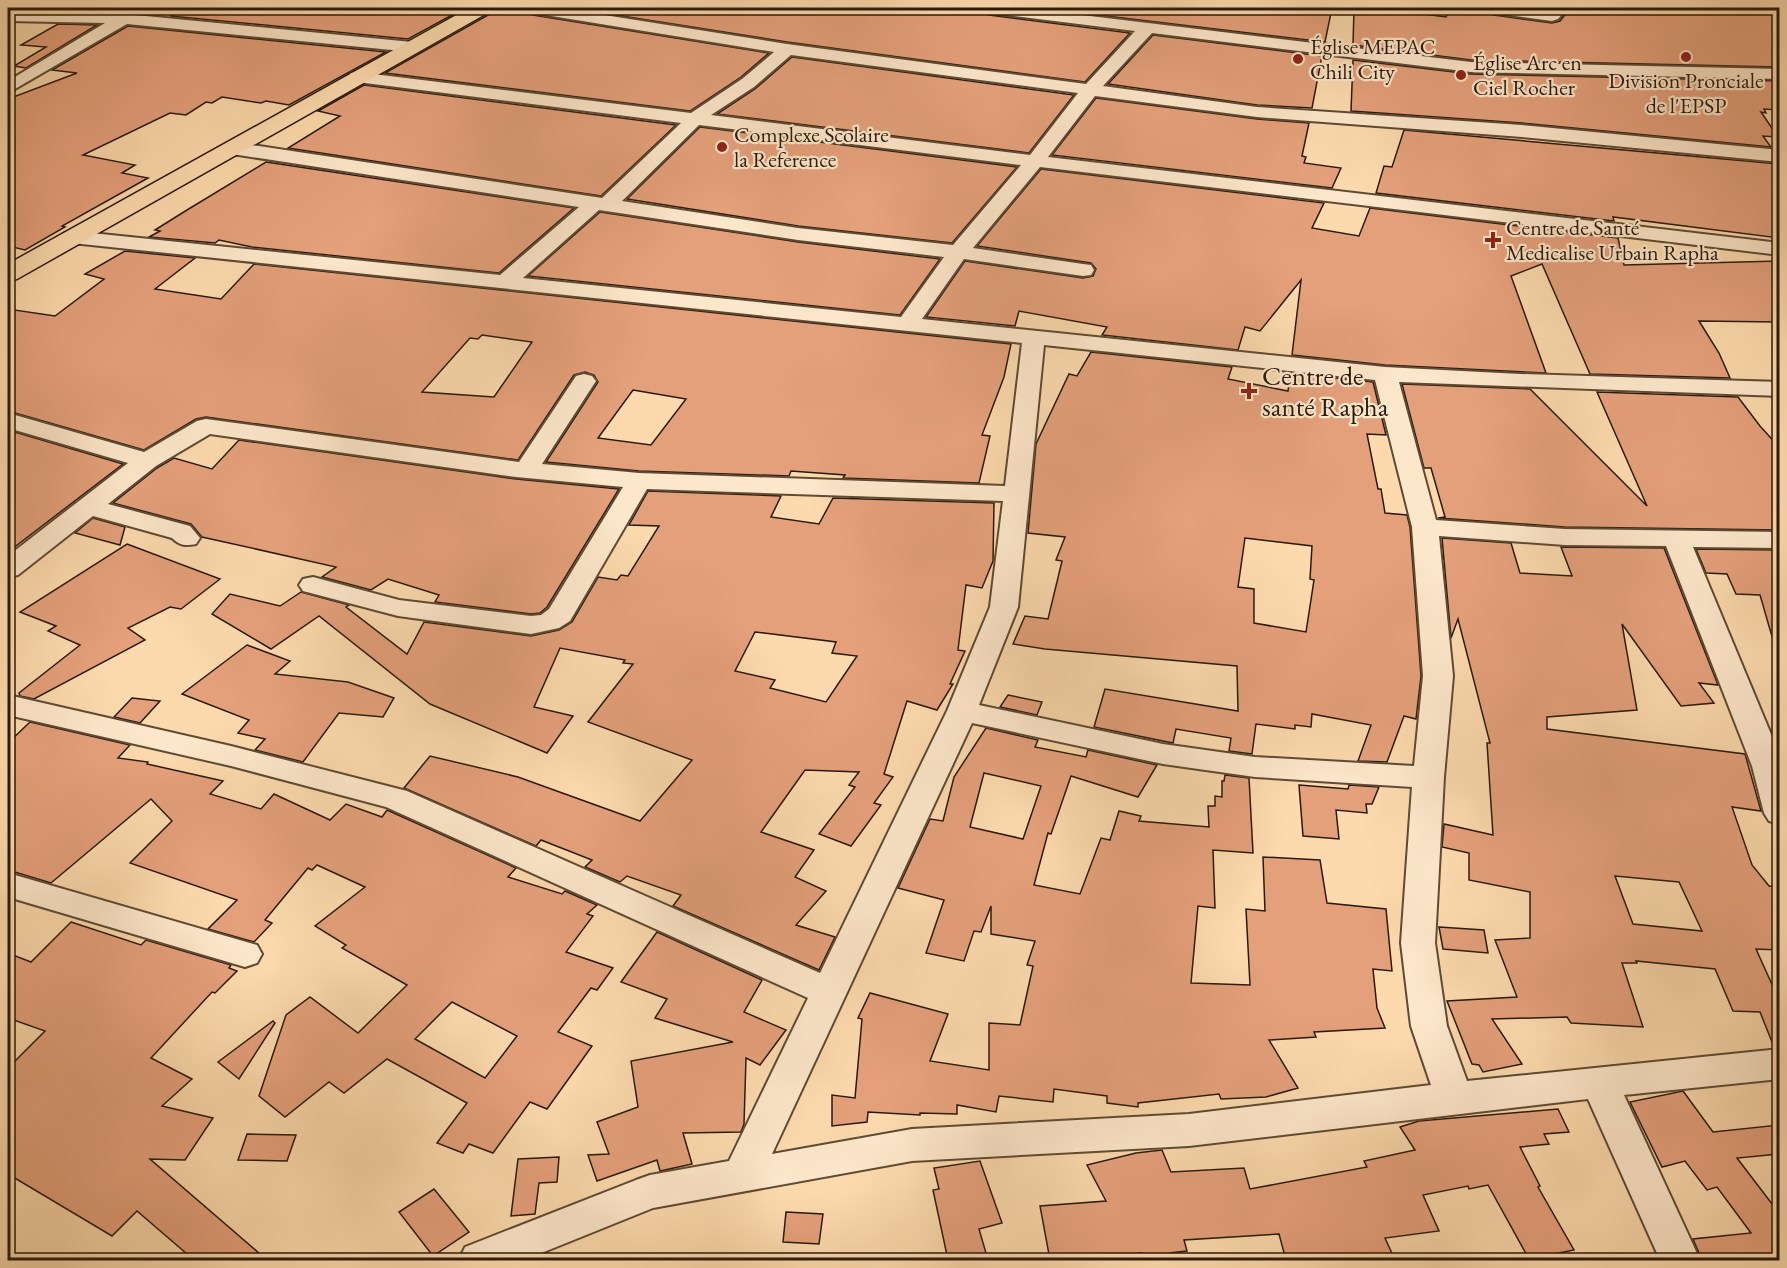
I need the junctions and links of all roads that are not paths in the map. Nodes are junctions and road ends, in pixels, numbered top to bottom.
1 (144, 8) edge
2 (482, 8) edge
3 (534, 8) edge
4 (989, 8) edge
5 (1494, 8) edge
6 (1560, 8) edge
7 (1178, 15) dead end
8 (8, 16) edge
9 (125, 19) junction
10 (1157, 28) junction
11 (412, 47) junction
12 (787, 49) junction
13 (1779, 74) edge
14 (357, 77) junction
15 (8, 88) edge
16 (1089, 91) junction
17 (695, 118) junction
18 (232, 148) junction
19 (1779, 156) edge
20 (1035, 161) junction
21 (599, 205) junction
22 (72, 237) junction
23 (1779, 249) edge
24 (958, 252) junction
25 (1083, 270) dead end
26 (8, 274) edge
27 (506, 282) junction
28 (907, 324) junction
29 (1035, 337) junction
30 (1385, 374) junction
31 (584, 381) dead end
32 (1779, 389) edge
33 (8, 420) edge
34 (147, 461) junction
35 (526, 470) junction
36 (639, 481) junction
37 (1016, 494) junction
38 (87, 506) junction
39 (1425, 527) junction
40 (187, 538) dead end
41 (1676, 539) junction
42 (1779, 540) edge
43 (8, 568) edge
44 (313, 585) dead end
45 (8, 705) edge
46 (962, 711) junction
47 (1428, 777) junction
48 (1779, 813) edge
49 (8, 885) edge
50 (245, 954) dead end
51 (828, 992) junction
52 (1779, 1064) edge
53 (1600, 1083) junction
54 (1454, 1098) junction
55 (742, 1175) junction
56 (479, 1260) edge
57 (1680, 1260) edge

1 - 9 street
2 - 11 highway
3 - 12 street
4 - 10 street
5 - 6 street
7 - 10 street
8 - 9 street
9 - 11 street
9 - 15 street
10 - 13 street
10 - 16 street
11 - 14 highway
12 - 16 street
12 - 17 street
14 - 17 street
14 - 18 highway
16 - 19 street
16 - 20 street
17 - 20 street
17 - 21 street
18 - 21 street
18 - 22 highway
20 - 23 street
20 - 24 street
21 - 24 street
21 - 27 street
22 - 26 highway
22 - 27 street
24 - 25 street
24 - 28 street
27 - 28 street
28 - 29 street
29 - 30 street
29 - 37 street
30 - 32 street
30 - 39 street
31 - 35 street
33 - 34 street
34 - 35 street
34 - 38 street
35 - 36 street
36 - 37 street
36 - 44 street
37 - 46 street
38 - 40 street
38 - 43 street
39 - 41 street
39 - 47 street
41 - 42 street
41 - 48 street
45 - 51 street
46 - 47 street
46 - 51 street
47 - 54 street
49 - 50 street
51 - 55 street
52 - 53 street
53 - 54 street
53 - 57 street
54 - 55 street
55 - 56 street

